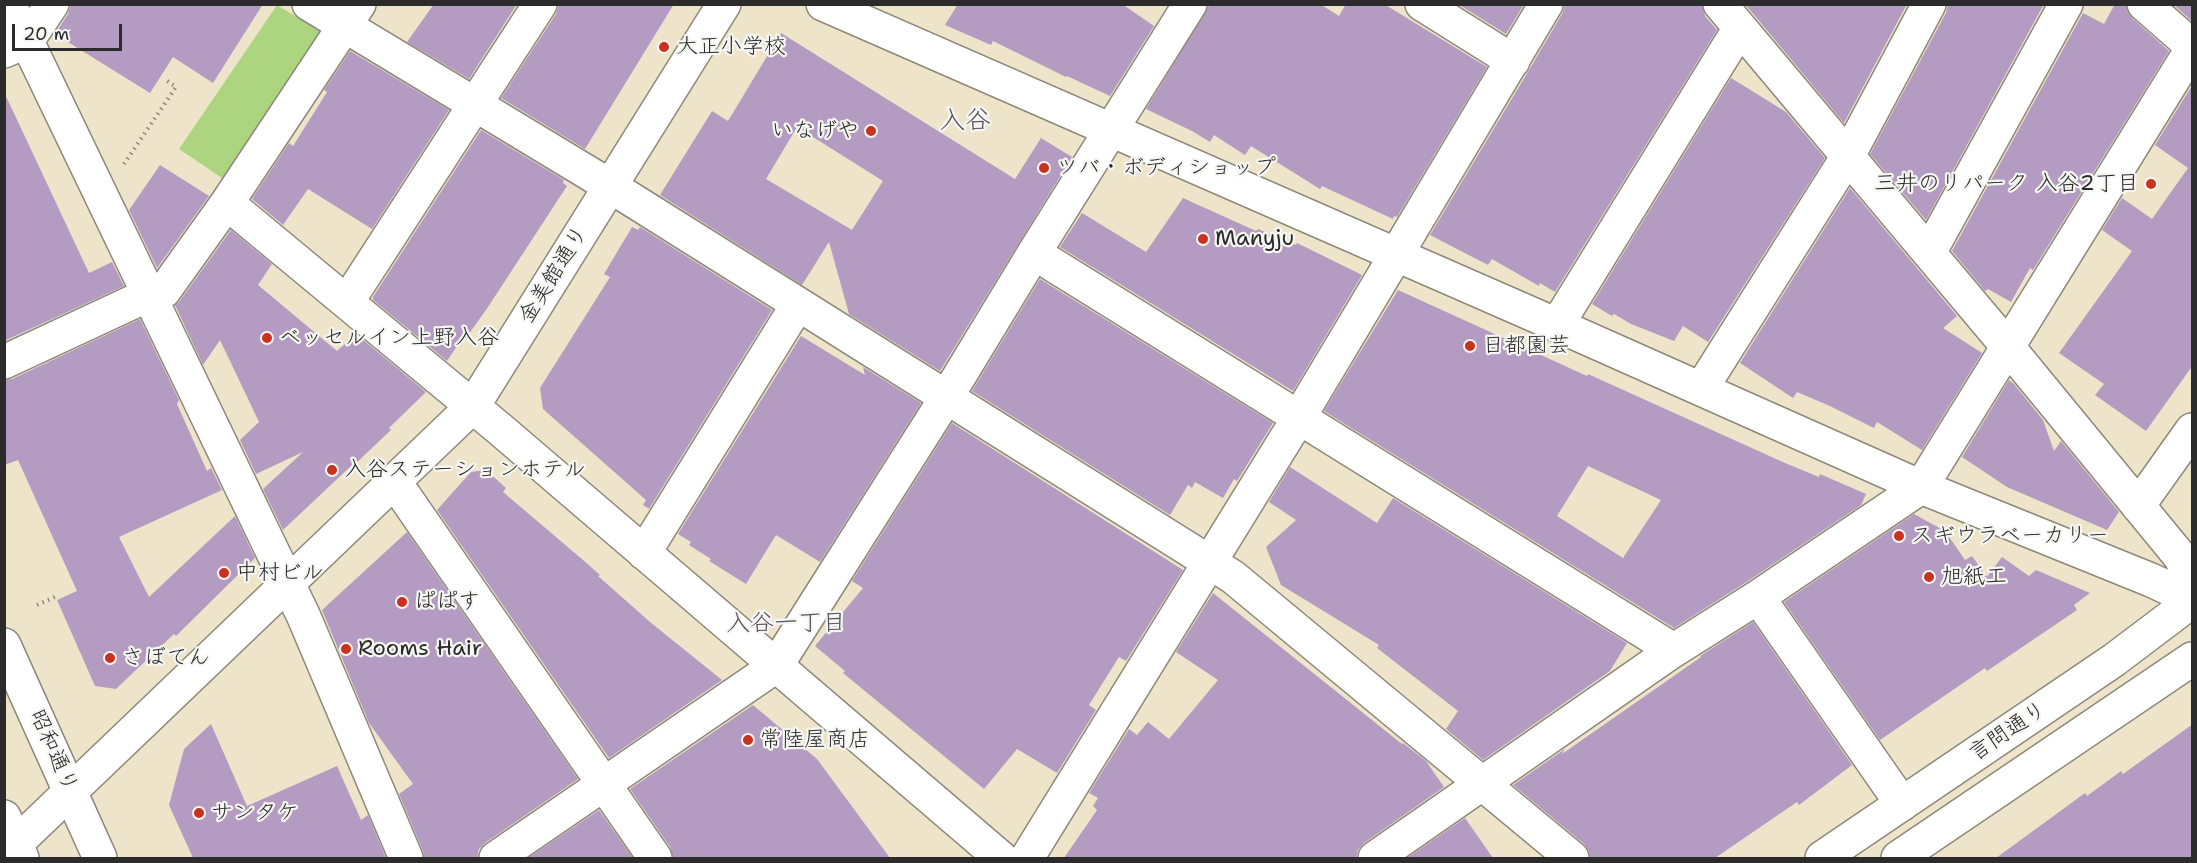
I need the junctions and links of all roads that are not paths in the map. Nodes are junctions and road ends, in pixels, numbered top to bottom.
1 (9, 4) edge
2 (52, 4) edge
3 (309, 4) edge
4 (540, 4) edge
5 (724, 4) edge
6 (823, 4) edge
7 (1422, 4) edge
8 (1546, 4) edge
9 (1929, 4) edge
10 (2066, 4) edge
11 (2144, 4) edge
12 (1176, 9) edge
13 (351, 16) edge
14 (1730, 16) edge
15 (16, 46) edge
16 (2193, 47) edge
17 (1513, 61) junction
18 (475, 105) junction
19 (1112, 130) junction
20 (1848, 156) junction
21 (610, 186) junction
22 (227, 203) junction
23 (1034, 253) junction
24 (1929, 253) junction
25 (1395, 255) junction
26 (148, 295) junction
27 (347, 302) junction
28 (798, 304) junction
29 (1557, 325) junction
30 (2008, 347) junction
31 (4, 362) edge
32 (1701, 389) junction
33 (946, 398) junction
34 (472, 406) junction
35 (1298, 419) junction
36 (2193, 430) edge
37 (394, 482) junction
38 (1922, 488) junction
39 (2138, 506) junction
40 (644, 553) junction
41 (1209, 562) junction
42 (288, 583) junction
43 (2193, 594) edge
44 (1758, 597) junction
45 (2193, 600) edge
46 (4, 645) edge
47 (1671, 652) junction
48 (2193, 659) edge
49 (776, 666) junction
50 (1483, 783) junction
51 (604, 784) junction
52 (71, 791) junction
53 (1902, 804) junction
54 (12, 844) edge
55 (100, 858) edge
56 (406, 858) edge
57 (496, 858) edge
58 (655, 858) edge
59 (1001, 858) edge
60 (1027, 858) edge
61 (1375, 858) edge
62 (1572, 858) edge
63 (1822, 858) edge
64 (1898, 858) edge

1 - 15 main road
2 - 15 main road
3 - 13 main road
4 - 18 main road
5 - 21 main road, 金美館通り
6 - 19 main road
7 - 17 main road
8 - 17 main road
9 - 20 main road
10 - 24 main road
11 - 16 main road
12 - 19 main road
13 - 18 main road
13 - 22 main road
14 - 20 main road
14 - 29 main road
15 - 26 main road
16 - 30 main road
17 - 25 main road
18 - 21 main road
18 - 27 main road
19 - 23 main road
19 - 25 main road
20 - 24 main road
20 - 32 main road
21 - 28 main road
21 - 34 main road, 金美館通り
22 - 26 main road
22 - 27 main road
23 - 33 main road
23 - 35 main road
24 - 30 main road
25 - 29 main road
25 - 35 main road
26 - 31 main road
26 - 42 main road
27 - 34 main road
28 - 33 main road
28 - 40 main road
29 - 32 main road
30 - 38 main road
30 - 39 main road
32 - 38 main road
33 - 41 main road
33 - 49 main road
34 - 37 main road, 金美館通り
34 - 40 main road
35 - 41 main road
35 - 47 main road
36 - 39 main road
37 - 42 main road, 金美館通り
37 - 51 main road
38 - 44 main road
38 - 45 main road
39 - 43 main road
40 - 49 main road
41 - 50 main road
41 - 60 main road
42 - 52 main road, 金美館通り
42 - 56 main road
44 - 47 main road
44 - 53 main road
45 - 53 main road, 言問通り
46 - 52 main road, 昭和通り
47 - 50 main road
48 - 64 main road, 言問通り
49 - 51 main road
49 - 59 main road
50 - 61 main road
50 - 62 main road
51 - 57 main road
51 - 58 main road
52 - 54 main road, 金美館通り
52 - 55 main road, 昭和通り
53 - 63 main road, 言問通り

